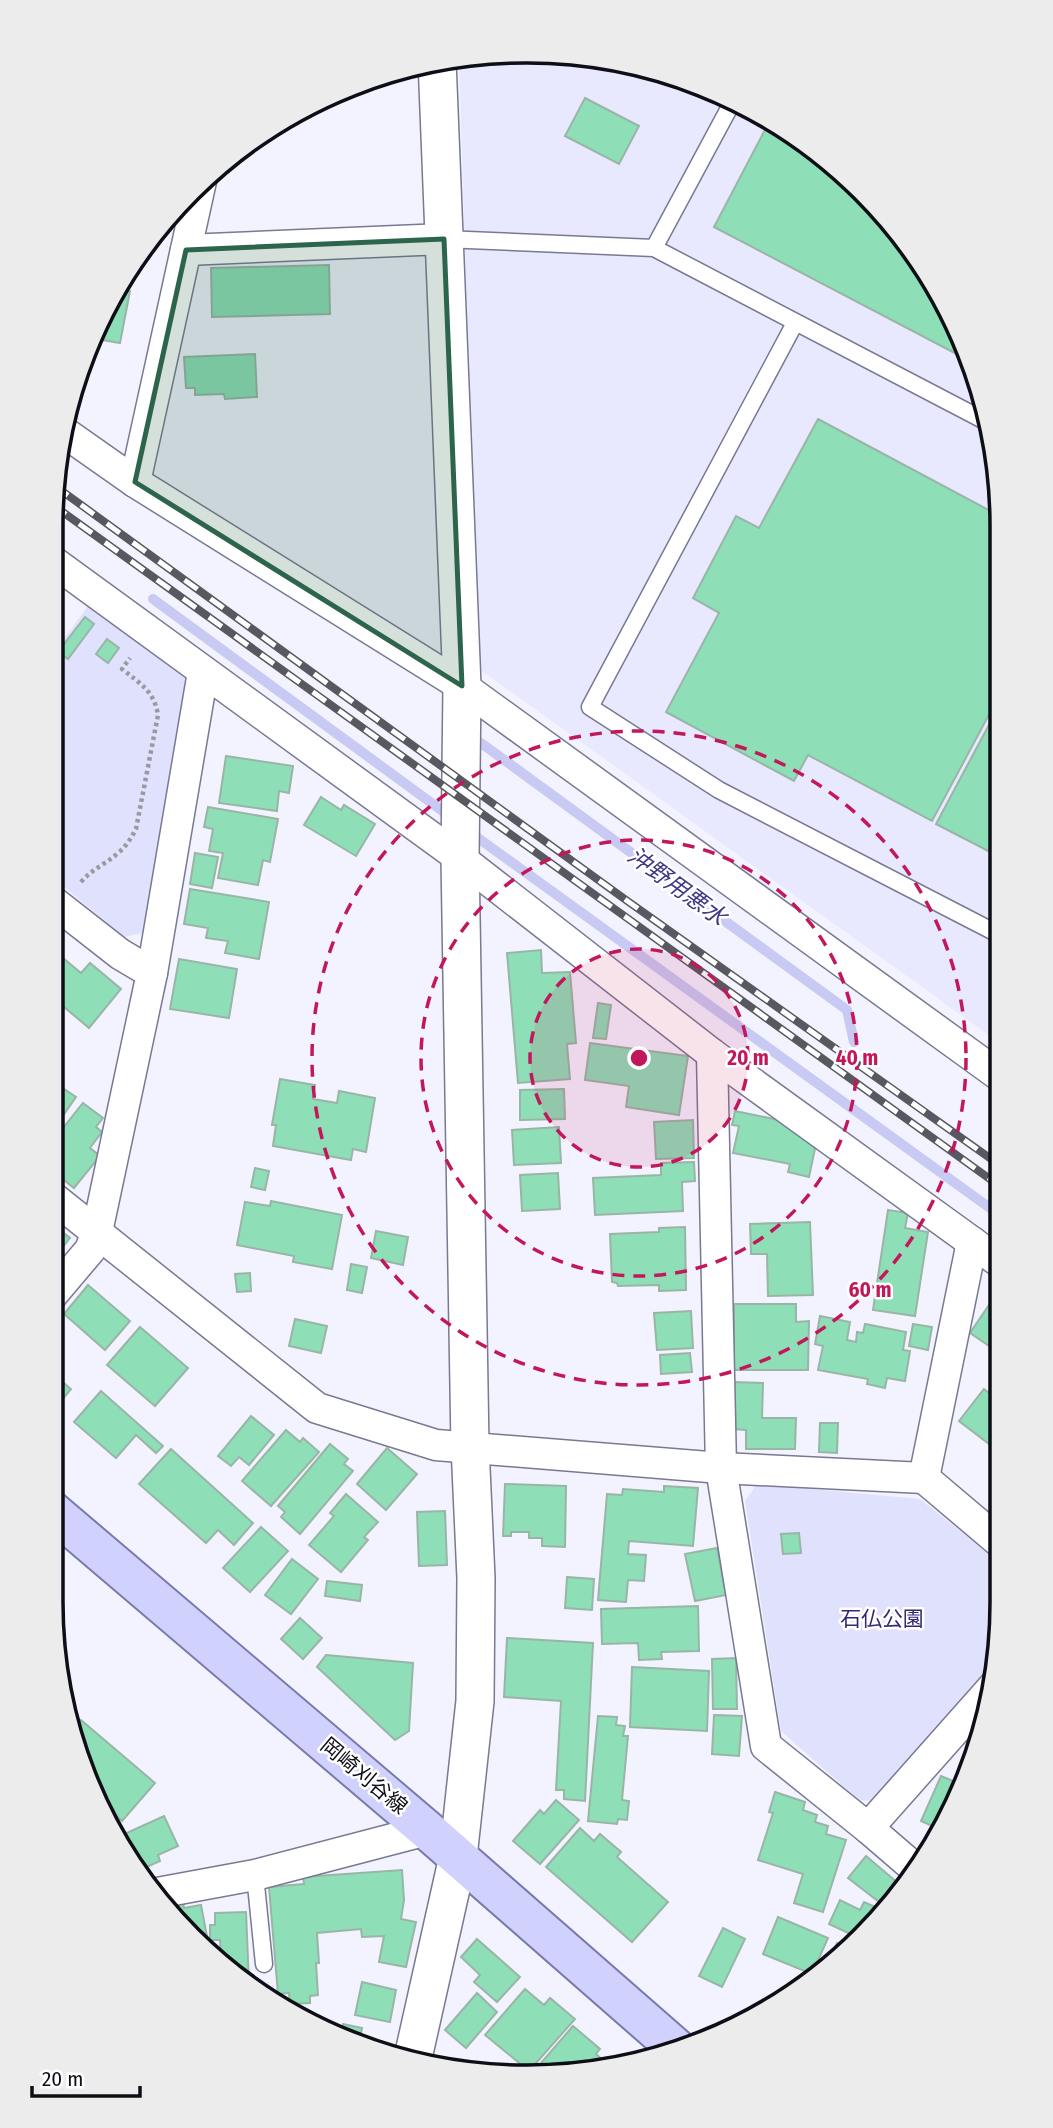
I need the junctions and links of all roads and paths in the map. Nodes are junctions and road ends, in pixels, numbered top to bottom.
1 (437, 72) edge
2 (728, 109) edge
3 (197, 202) edge
4 (444, 239) junction
5 (654, 248) junction
6 (186, 250) junction
7 (795, 323) junction
8 (976, 416) edge
9 (72, 438) edge
10 (135, 482) junction
11 (63, 569) edge
12 (149, 632) junction
13 (203, 672) junction
14 (463, 686) junction
15 (460, 858) junction
16 (63, 896) edge
17 (63, 909) edge
18 (990, 930) edge
19 (152, 973) junction
20 (712, 1054) junction
21 (990, 1069) edge
22 (63, 1205) edge
23 (97, 1232) junction
24 (972, 1242) junction
25 (990, 1255) edge
26 (63, 1282) edge
27 (470, 1446) junction
28 (721, 1468) junction
29 (924, 1478) junction
30 (63, 1520) edge
31 (990, 1534) edge
32 (978, 1704) edge
33 (868, 1828) junction
34 (427, 1830) junction
35 (458, 1857) junction
36 (909, 1863) edge
37 (255, 1875) junction
38 (165, 1892) edge
39 (264, 1964) dead end
40 (669, 2042) edge
41 (415, 2051) edge

1 - 4 street
2 - 5 lane
3 - 6 street
4 - 5 lane
4 - 6 street
4 - 14 street
5 - 7 lane
6 - 10 street
7 - 8 lane
7 - 18 lane
9 - 10 street
10 - 14 street
11 - 12 street
12 - 13 street
12 - 16 path
13 - 15 street
13 - 19 street
14 - 15 street
14 - 21 street
15 - 20 street
15 - 27 street
17 - 19 street
19 - 23 street
20 - 24 street
20 - 28 street
22 - 23 street
23 - 26 street
23 - 27 street
24 - 25 street
24 - 29 street
27 - 28 street
27 - 35 street
28 - 29 street
28 - 33 street
29 - 31 street
30 - 34 main road, 岡崎刈谷線
32 - 33 street
33 - 36 street
34 - 35 main road, 岡崎刈谷線
34 - 37 street
35 - 40 main road, 岡崎刈谷線
35 - 41 street
37 - 38 street
37 - 39 lane

